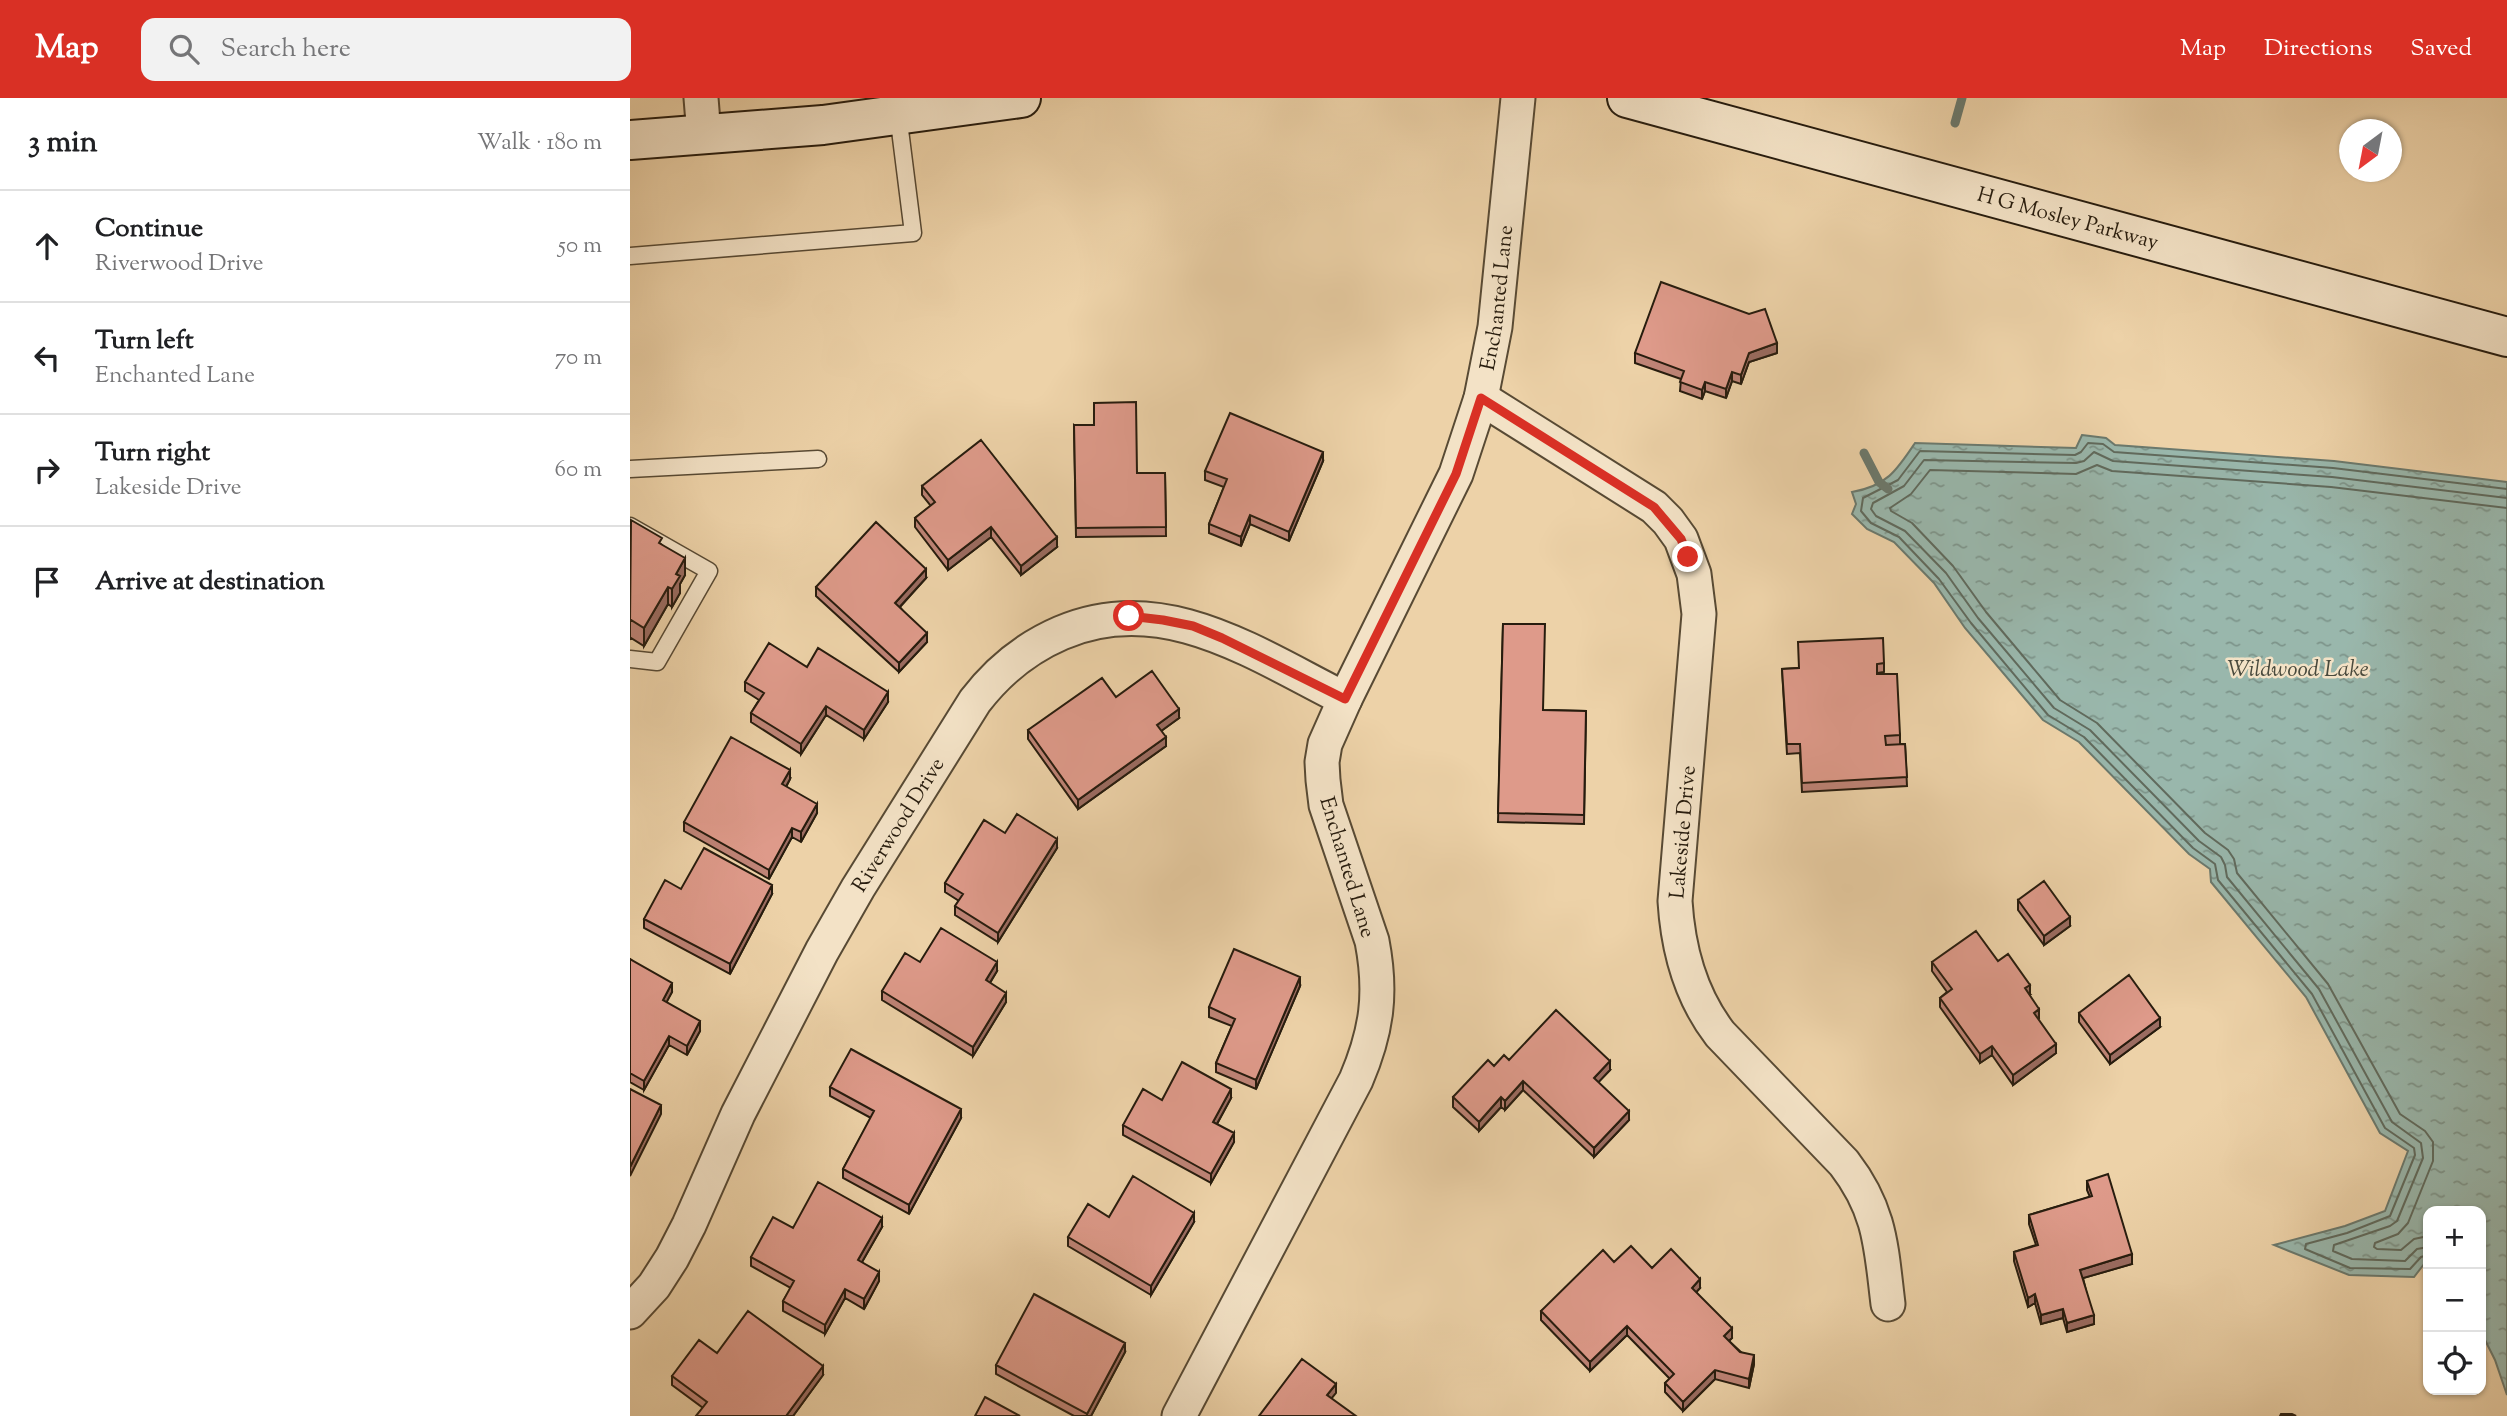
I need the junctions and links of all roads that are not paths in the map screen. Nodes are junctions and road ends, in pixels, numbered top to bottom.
1 (701, 98) edge
2 (1021, 98) edge
3 (1518, 98) edge
4 (1627, 98) edge
5 (898, 114) junction
6 (704, 135) junction
7 (630, 140) edge
8 (630, 256) edge
9 (2507, 337) edge
10 (1481, 398) junction
11 (818, 458) dead end
12 (630, 469) edge
13 (630, 526) edge
14 (630, 659) edge
15 (1345, 699) junction
16 (1888, 1304) dead end
17 (630, 1312) edge
18 (1179, 1416) edge

1 - 6 street
2 - 5 main road
3 - 10 street, Enchanted Lane
4 - 9 main road, H G Mosley Parkway
5 - 6 main road
5 - 8 lane
6 - 7 main road
10 - 15 street, Enchanted Lane
10 - 16 street, Lakeside Drive
11 - 12 lane
13 - 14 lane
15 - 17 street, Riverwood Drive
15 - 18 street, Enchanted Lane

